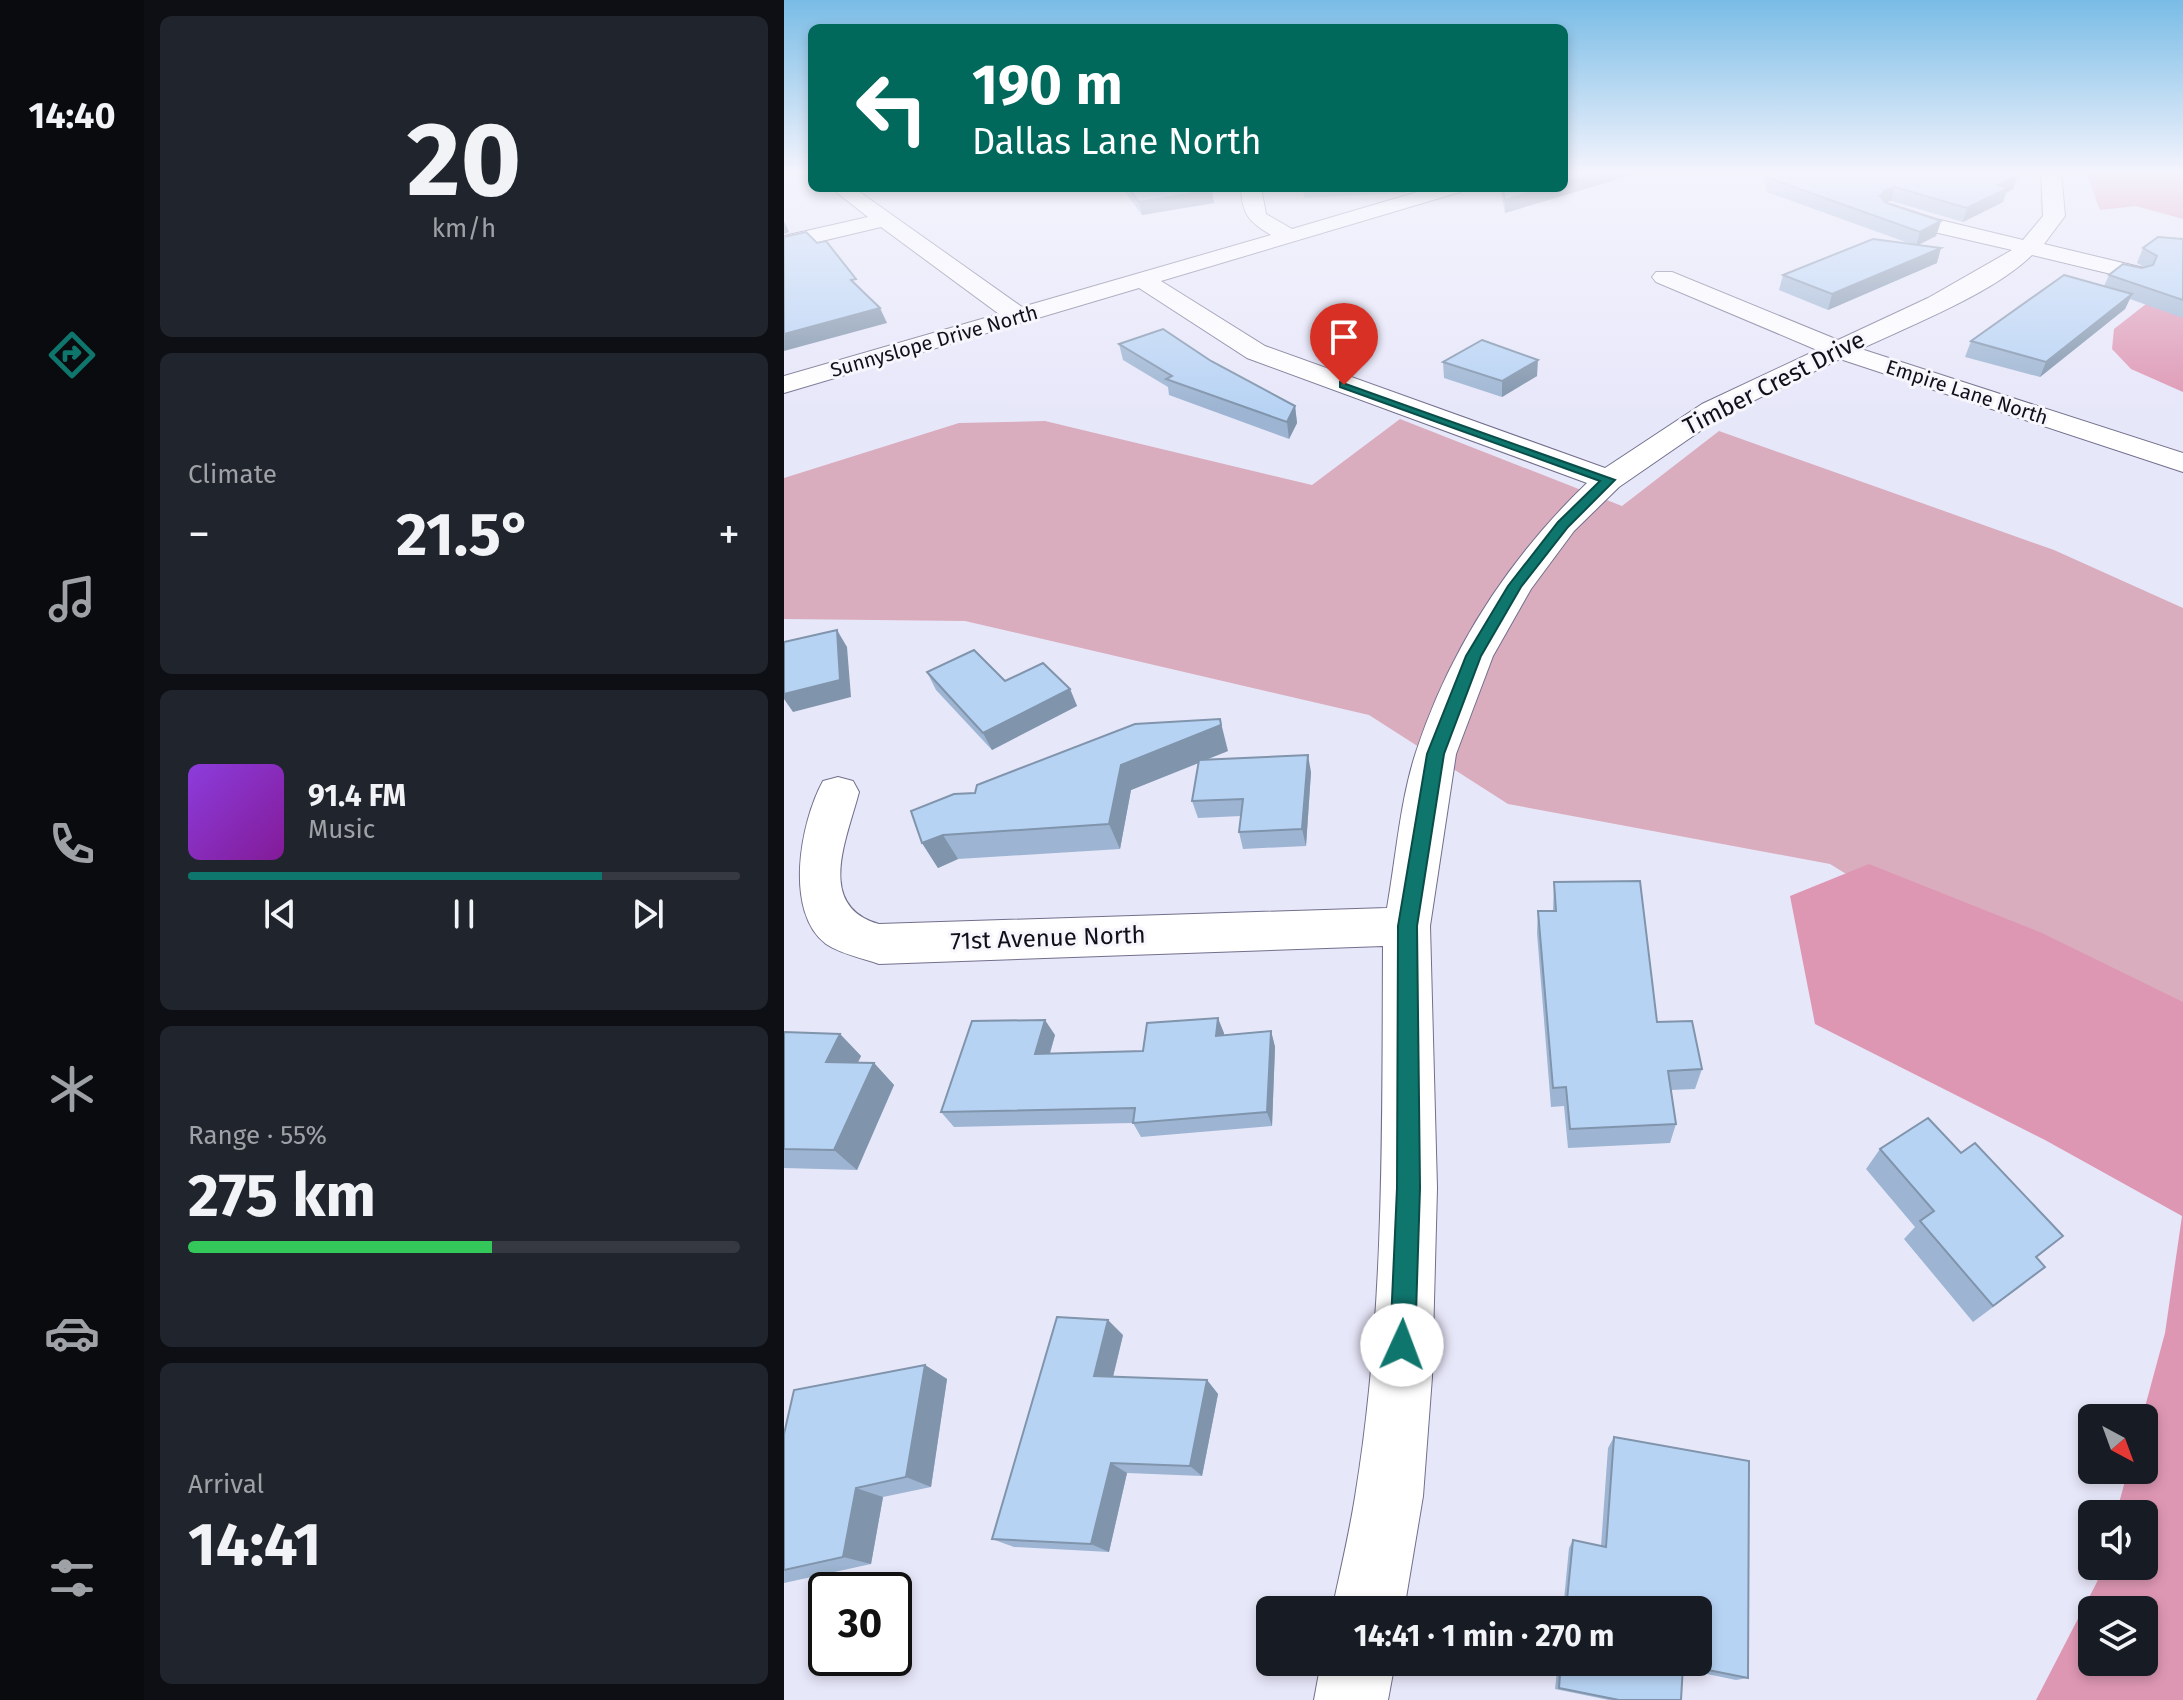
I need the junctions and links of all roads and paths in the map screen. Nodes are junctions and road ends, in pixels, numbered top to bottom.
1 (928, 251) edge
2 (1238, 251) edge
3 (2023, 251) edge
4 (2042, 251) edge
5 (2136, 273) edge
6 (1664, 277) dead end
7 (1142, 280) junction
8 (1018, 316) junction
9 (1838, 350) junction
10 (784, 385) edge
11 (2183, 463) edge
12 (1608, 480) junction
13 (838, 792) dead end
14 (1407, 926) junction
15 (1371, 1596) edge
16 (1355, 1676) edge
17 (1351, 1700) edge

1 - 8 street
2 - 7 street, Sunnyslope Drive North
3 - 9 street, Timber Crest Drive
4 - 5 street
6 - 9 street, Empire Lane North
7 - 8 street, Sunnyslope Drive North
7 - 12 street
8 - 10 street, Sunnyslope Drive North
9 - 11 street, Empire Lane North
9 - 12 street, Timber Crest Drive
12 - 14 street, Timber Crest Drive
13 - 14 street, 71st Avenue North
14 - 15 street, Timber Crest Drive
16 - 17 street

